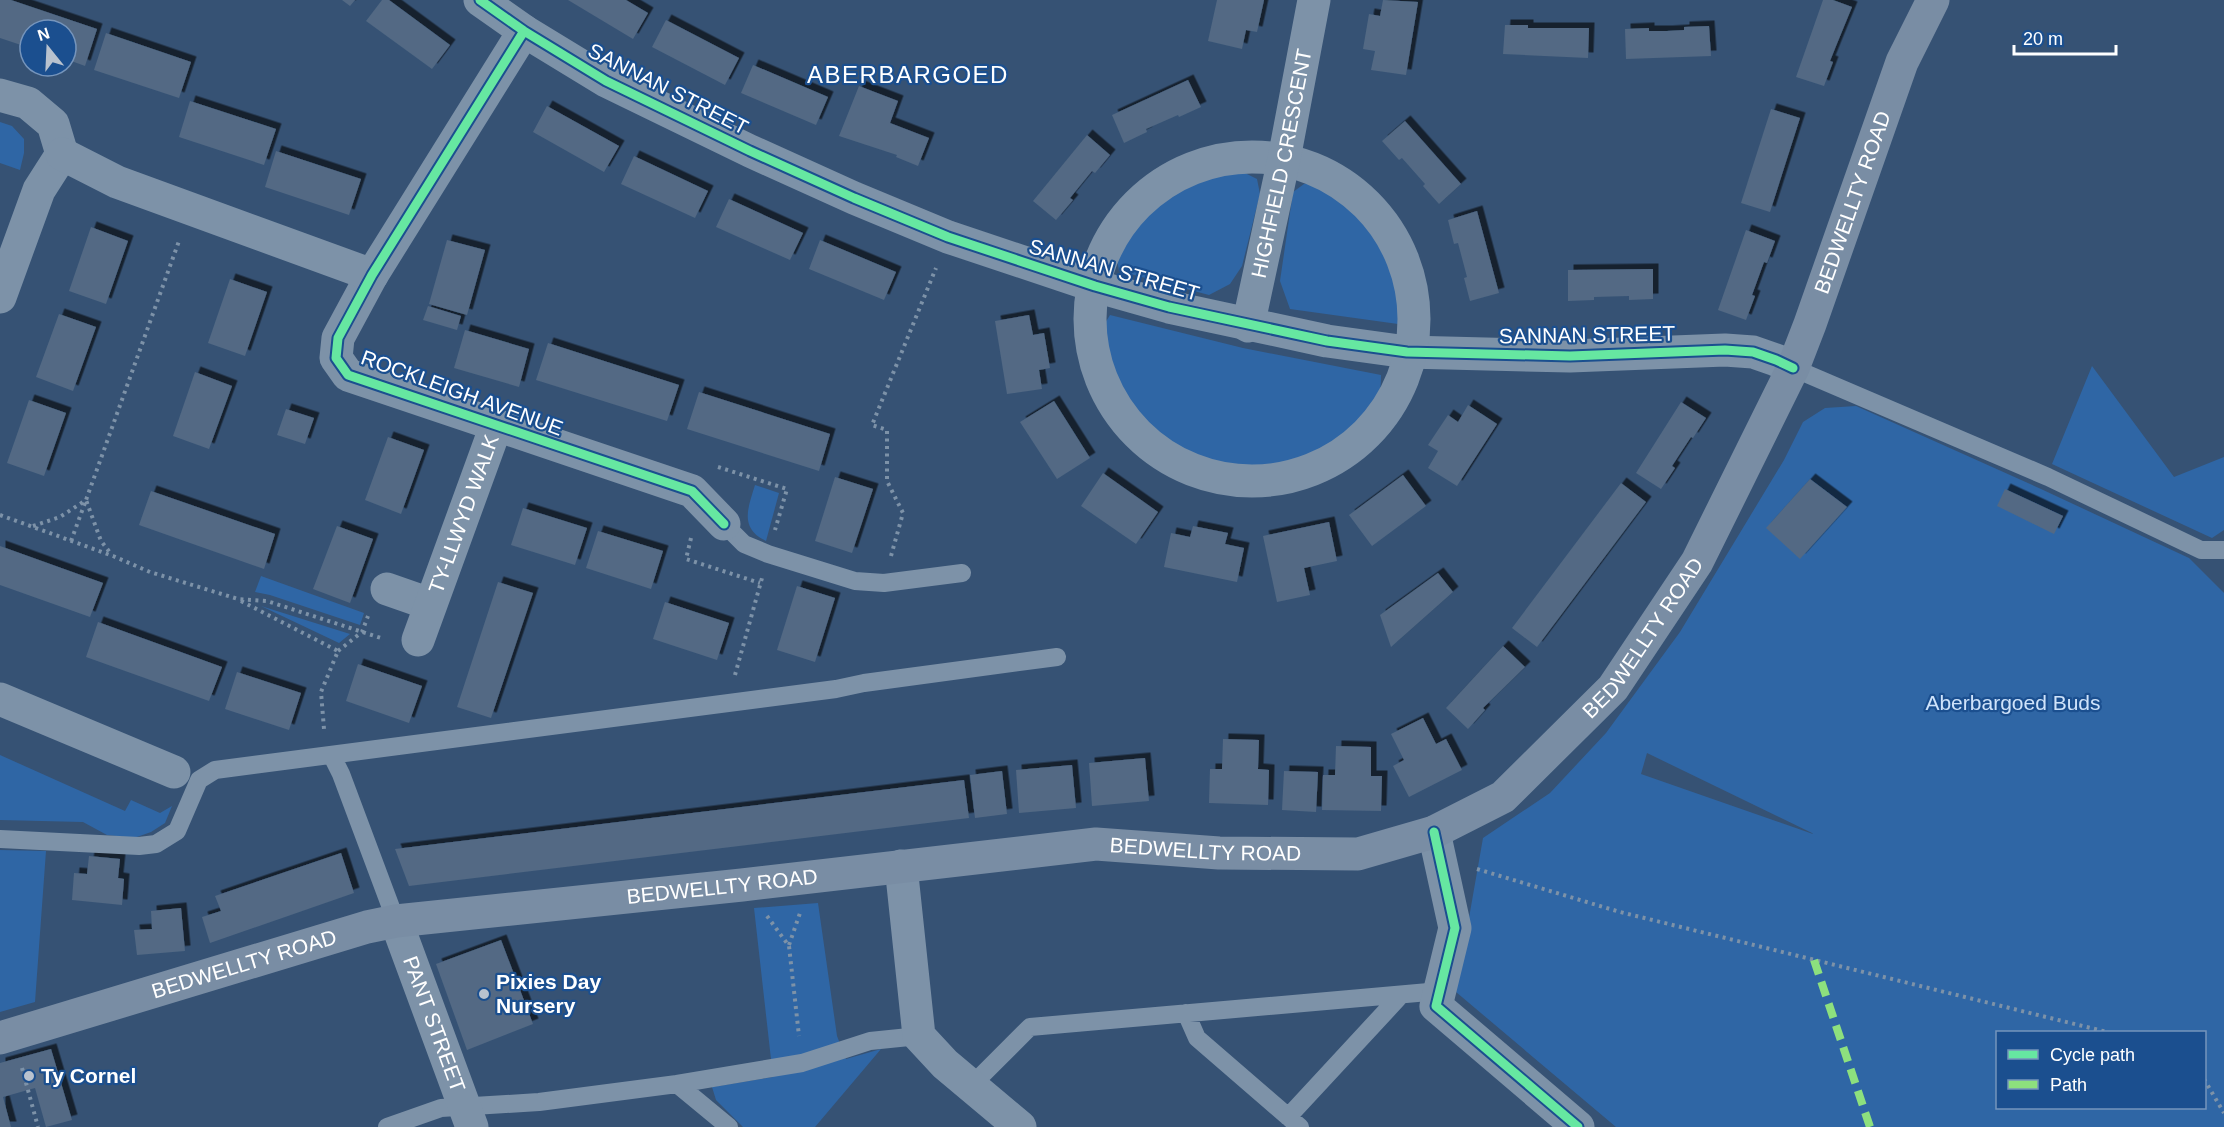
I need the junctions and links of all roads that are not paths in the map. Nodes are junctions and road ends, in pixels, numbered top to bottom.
1 (480, 0) edge
2 (1314, 0) edge
3 (1933, 0) edge
4 (524, 31) junction
5 (0, 94) edge
6 (62, 154) junction
7 (1284, 159) junction
8 (372, 275) junction
9 (1095, 286) junction
10 (0, 297) edge
11 (1248, 326) junction
12 (1407, 352) junction
13 (1793, 368) junction
14 (496, 426) junction
15 (724, 524) joint
16 (2224, 550) edge
17 (962, 573) dead end
18 (387, 589) road end
19 (430, 604) junction
20 (418, 640) road end
21 (1057, 657) dead end
22 (0, 699) edge
23 (332, 756) junction
24 (174, 772) dead end
25 (1434, 832) junction
26 (0, 838) edge
27 (901, 866) junction
28 (396, 921) junction
29 (1440, 991) junction
30 (1401, 995) junction
31 (1186, 1013) junction
32 (919, 1036) junction
33 (0, 1038) edge
34 (677, 1084) junction
35 (971, 1086) junction
36 (468, 1117) edge
37 (1294, 1122) edge
38 (387, 1127) edge
39 (729, 1127) edge
40 (1020, 1127) edge
41 (1578, 1127) edge

1 - 4 street, SANNAN STREET
2 - 7 street, HIGHFIELD CRESCENT
3 - 13 main road, BEDWELLTY ROAD
4 - 8 street, ROCKLEIGH AVENUE
4 - 9 street, SANNAN STREET
5 - 6 street
6 - 8 street
6 - 10 street
7 - 9 street
7 - 11 street, HIGHFIELD CRESCENT
7 - 12 street
8 - 14 street, ROCKLEIGH AVENUE
9 - 11 street, SANNAN STREET
9 - 12 street
11 - 12 street, SANNAN STREET
12 - 13 street, SANNAN STREET
13 - 16 lane
13 - 25 main road, BEDWELLTY ROAD
14 - 15 street, ROCKLEIGH AVENUE
14 - 19 street, TY-LLWYD WALK
15 - 17 lane
18 - 19 street, TY-LLWYD WALK
19 - 20 street, TY-LLWYD WALK
21 - 23 lane
22 - 24 street
23 - 26 lane
23 - 28 lane
25 - 27 main road, BEDWELLTY ROAD
25 - 29 street
27 - 28 main road, BEDWELLTY ROAD
27 - 32 street
28 - 33 main road, BEDWELLTY ROAD
28 - 36 street, PANT STREET
29 - 30 lane
29 - 41 street
30 - 31 lane
30 - 37 lane
31 - 35 lane
31 - 37 lane
32 - 34 lane
32 - 35 street
34 - 36 lane
34 - 39 lane
35 - 40 street
36 - 38 lane

